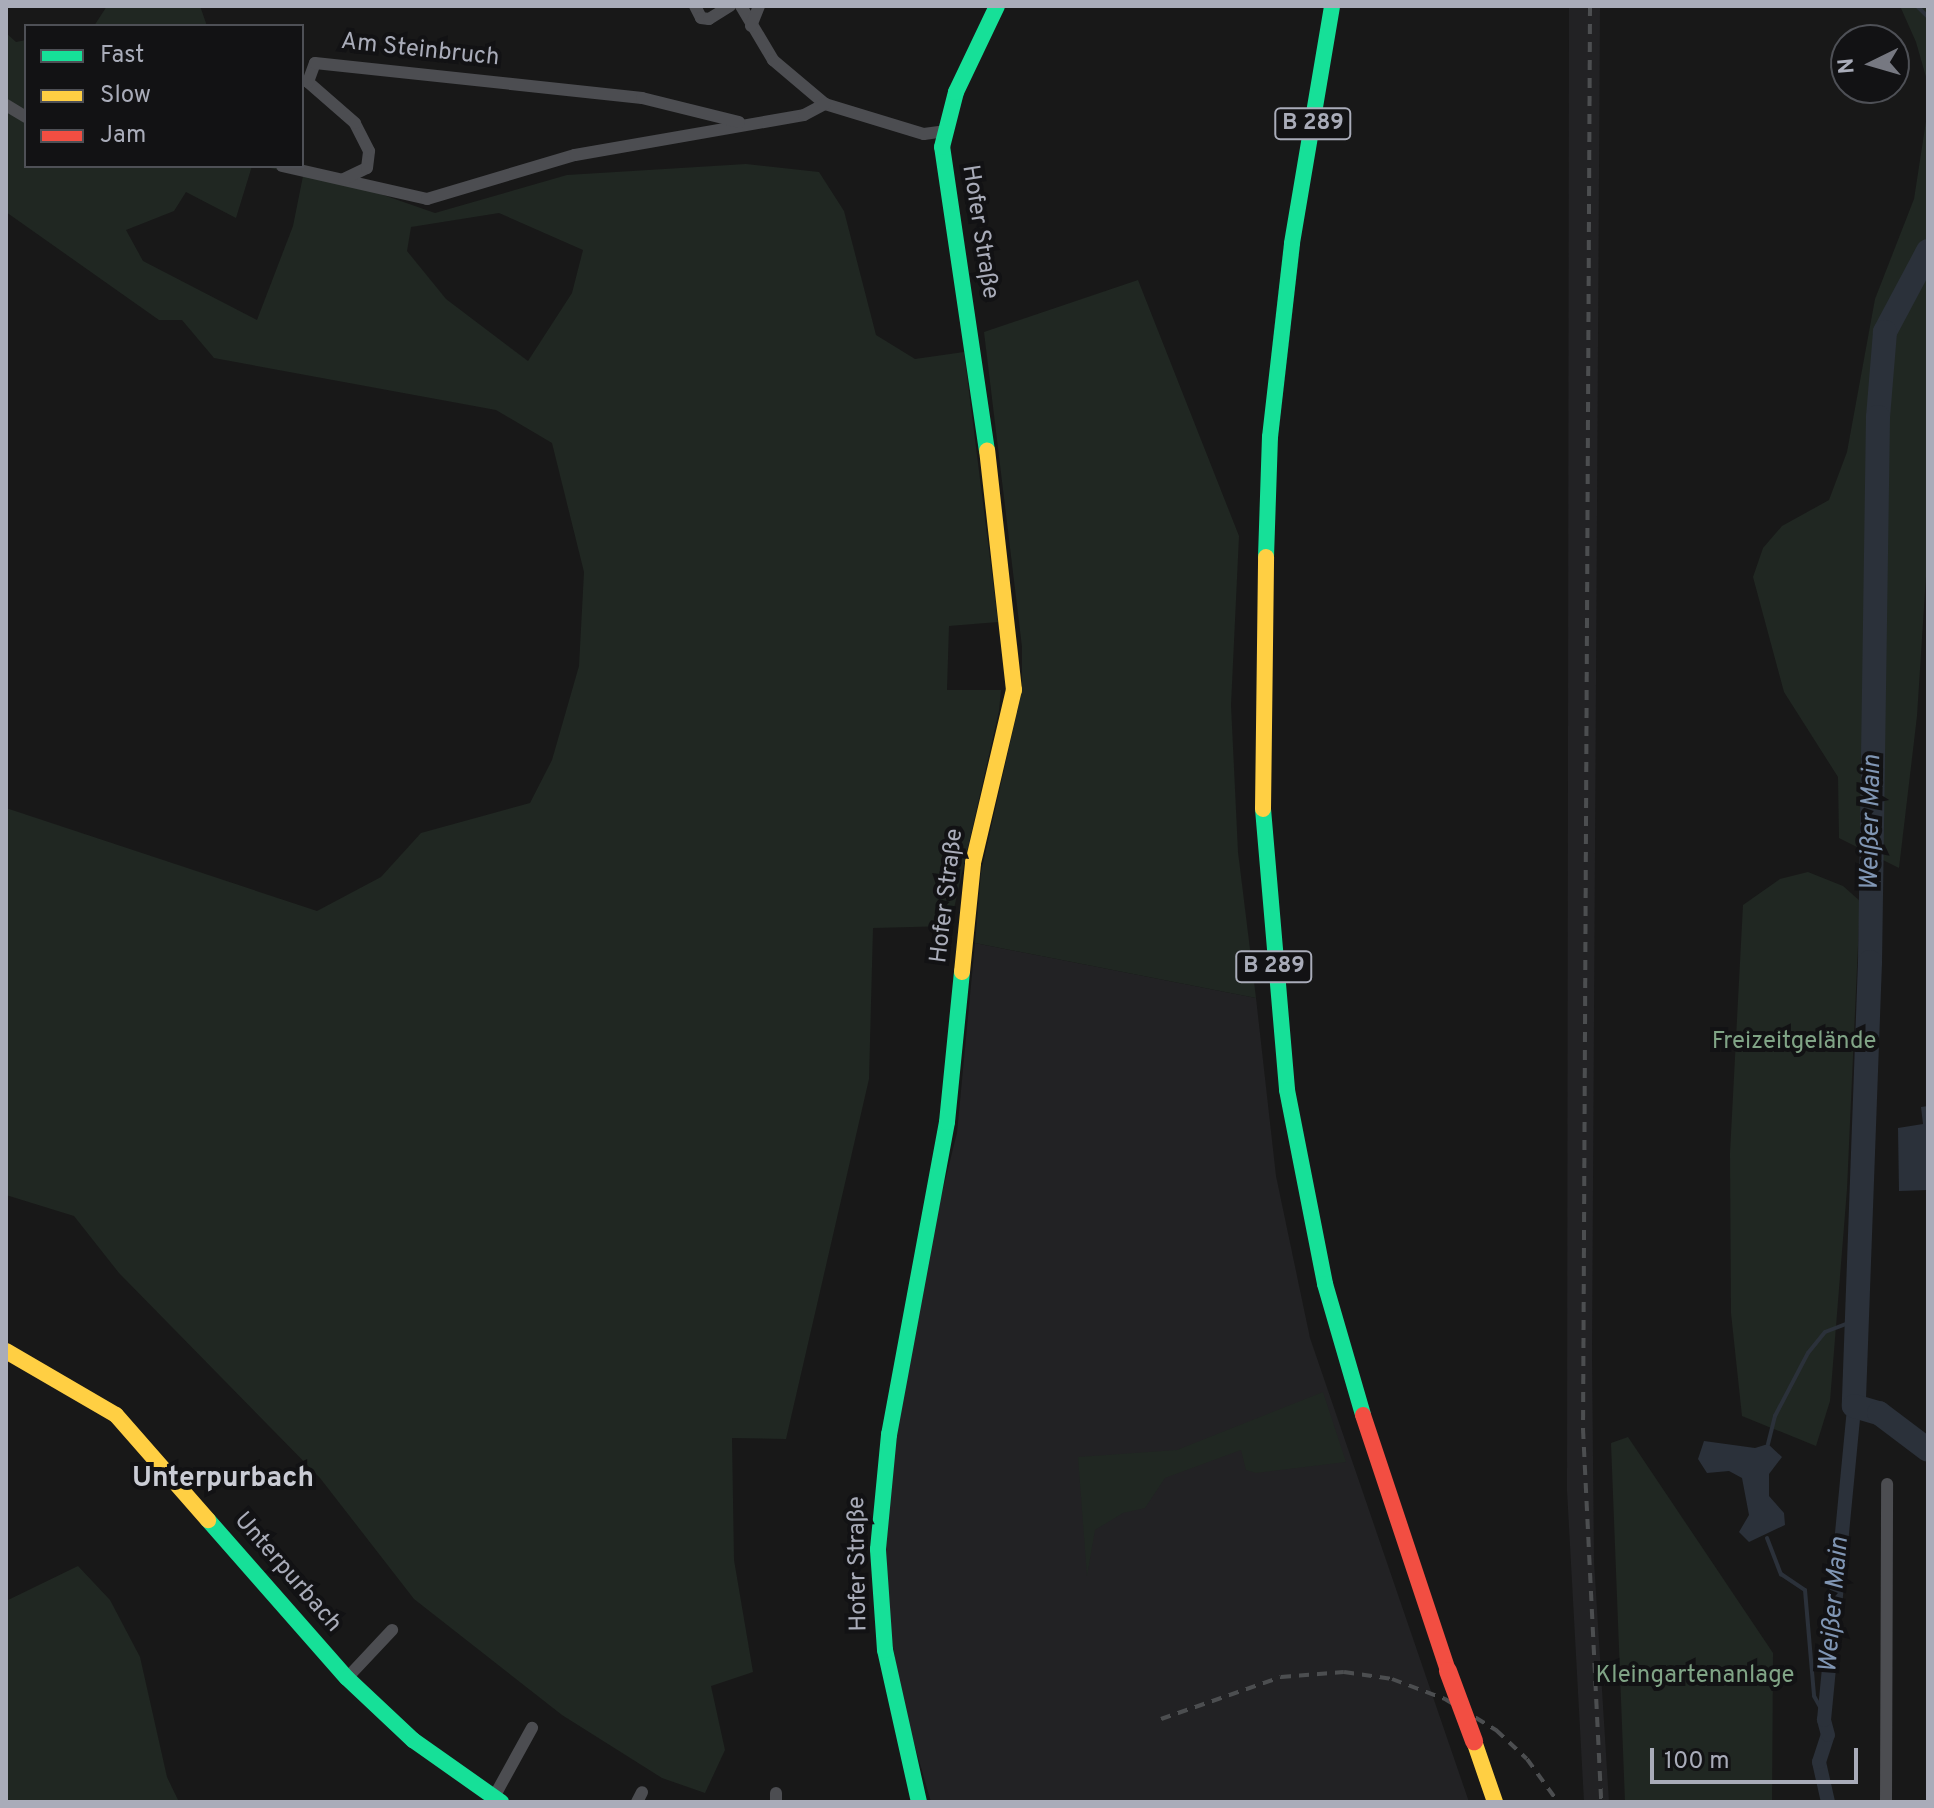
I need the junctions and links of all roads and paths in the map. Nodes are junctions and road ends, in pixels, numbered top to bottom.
1 (695, 6) edge
2 (730, 6) edge
3 (741, 6) edge
4 (759, 6) edge
5 (997, 6) edge
6 (1332, 6) edge
7 (751, 26) junction
8 (825, 104) junction
9 (6, 105) edge
10 (24, 116) edge
11 (739, 122) junction
12 (945, 131) junction
13 (292, 168) edge
14 (344, 179) junction
15 (6, 1351) edge
16 (1887, 1484) dead end
17 (392, 1630) dead end
18 (347, 1678) junction
19 (532, 1728) dead end
20 (497, 1800) edge
21 (919, 1802) edge
22 (1495, 1802) edge
23 (1886, 1802) edge

1 - 2 street
3 - 7 street
4 - 7 street
5 - 12 main road, Hofer Straße
6 - 22 main road, B 289, bridge
7 - 8 street
8 - 11 street, Am Steinbruch
8 - 12 street
9 - 10 street
11 - 14 street, Am Steinbruch
11 - 14 street, Am Steinbruch
12 - 21 main road, Hofer Straße
13 - 14 street
15 - 18 main road, Unterpurbach
16 - 23 street
17 - 18 street
18 - 20 main road, Unterpurbach
19 - 20 street, Unterpurbach

